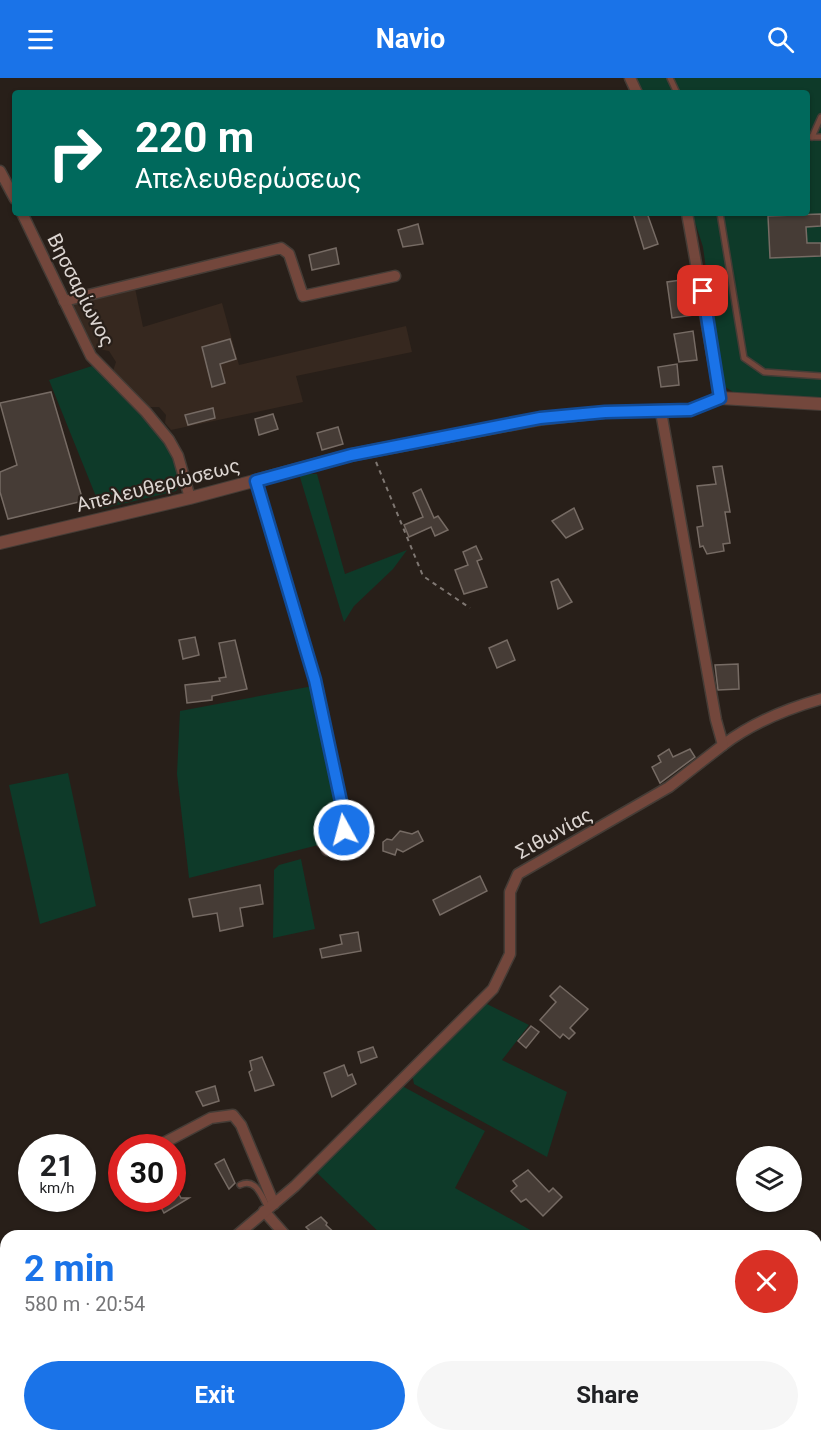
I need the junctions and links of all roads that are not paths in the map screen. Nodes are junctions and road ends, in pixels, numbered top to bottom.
1 (821, 117) edge
2 (810, 137) edge
3 (821, 137) edge
4 (0, 171) edge
5 (12, 193) edge
6 (23, 216) edge
7 (688, 216) edge
8 (720, 216) edge
9 (395, 276) dead end
10 (64, 301) junction
11 (821, 376) edge
12 (720, 398) junction
13 (821, 404) edge
14 (661, 412) junction
15 (256, 481) junction
16 (190, 498) junction
17 (0, 543) edge
18 (821, 699) edge
19 (723, 745) junction
20 (327, 849) dead end
21 (181, 1134) edge
22 (240, 1185) dead end
23 (269, 1208) junction
24 (243, 1230) edge
25 (282, 1230) edge

1 - 2 lane
2 - 3 lane
4 - 5 street
6 - 10 street, Βησσαρίωνος
7 - 12 street
8 - 11 lane
9 - 10 street
10 - 16 street, Βησσαρίωνος
12 - 13 street, Απελευθερώσεως
12 - 14 street, Απελευθερώσεως
14 - 15 street, Απελευθερώσεως
14 - 19 street
15 - 16 street, Απελευθερώσεως
15 - 20 street
16 - 17 street, Απελευθερώσεως
18 - 19 street, Σιθωνίας
19 - 23 street, Σιθωνίας
21 - 23 street
22 - 23 lane
23 - 24 street, Σιθωνίας
23 - 25 street

